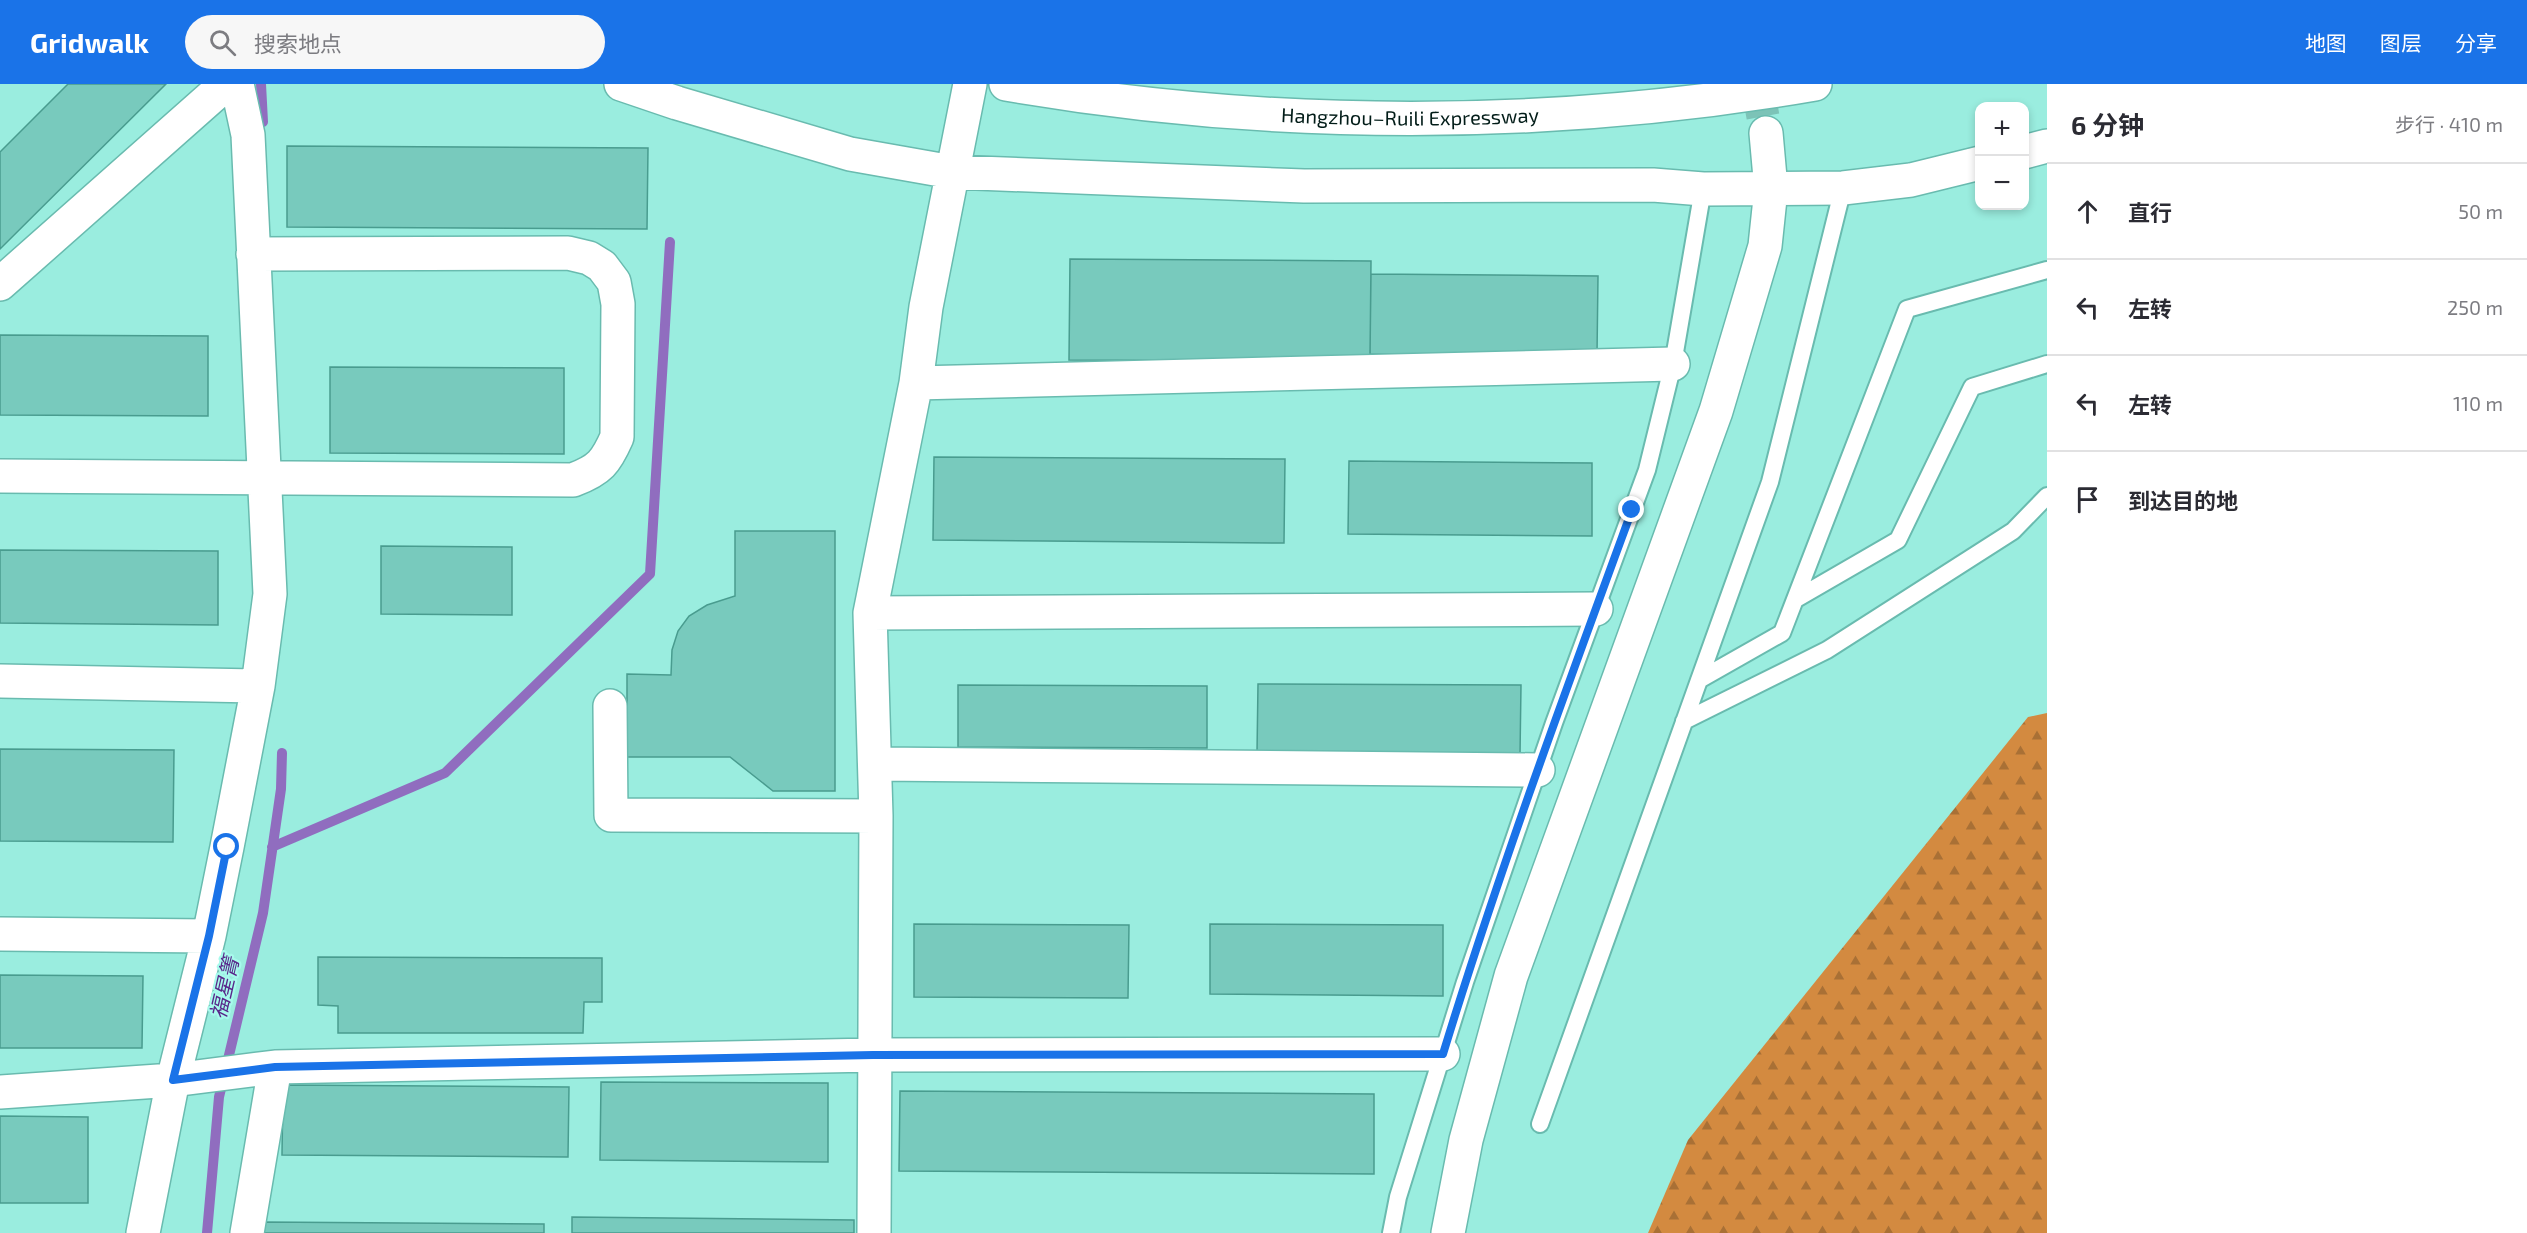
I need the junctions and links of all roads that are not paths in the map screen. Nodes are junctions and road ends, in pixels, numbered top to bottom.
1 (226, 84) edge
2 (237, 84) edge
3 (621, 84) edge
4 (970, 84) edge
5 (1008, 84) edge
6 (1815, 84) edge
7 (1766, 133) tunnel mouth
8 (2047, 146) edge
9 (2029, 151) edge
10 (1975, 164) edge
11 (952, 172) junction
12 (1844, 188) junction
13 (1703, 189) junction
14 (1770, 189) junction
15 (252, 254) junction
16 (2047, 270) edge
17 (0, 284) edge
18 (1673, 364) junction
19 (2047, 364) edge
20 (916, 383) junction
21 (0, 476) edge
22 (265, 478) junction
23 (2047, 496) edge
24 (1796, 598) junction
25 (1596, 609) junction
26 (870, 613) junction
27 (1699, 680) junction
28 (0, 681) edge
29 (258, 686) junction
30 (610, 706) dead end
31 (1684, 721) junction
32 (876, 764) junction
33 (1538, 770) junction
34 (876, 816) junction
35 (0, 934) edge
36 (209, 936) junction
37 (1443, 1054) junction
38 (873, 1055) junction
39 (264, 1069) junction
40 (188, 1079) junction
41 (0, 1092) edge
42 (1540, 1124) dead end
43 (143, 1233) edge
44 (247, 1233) edge
45 (874, 1233) edge
46 (1391, 1233) edge
47 (1448, 1233) edge

1 - 17 main road
2 - 15 main road
3 - 11 main road
4 - 11 main road
5 - 6 main road, Hangzhou–Ruili Expressway
7 - 14 main road
8 - 9 main road
10 - 12 main road
11 - 13 main road
11 - 20 main road
12 - 14 main road
12 - 27 lane
13 - 14 main road
13 - 18 lane
14 - 47 main road
15 - 22 main road
15 - 22 main road
16 - 24 lane
18 - 20 main road
18 - 25 lane
19 - 24 lane
20 - 26 main road
21 - 22 main road
22 - 29 main road
23 - 31 lane
24 - 27 lane
25 - 26 main road
25 - 33 lane
26 - 32 main road
27 - 31 lane
28 - 29 main road
29 - 36 main road
30 - 34 main road
31 - 42 lane
32 - 33 main road
32 - 34 main road
33 - 37 lane
34 - 38 main road
35 - 36 main road
36 - 40 main road
37 - 38 main road
37 - 46 lane
38 - 39 main road
38 - 45 main road
39 - 40 main road
39 - 44 main road
40 - 41 main road
40 - 43 main road

